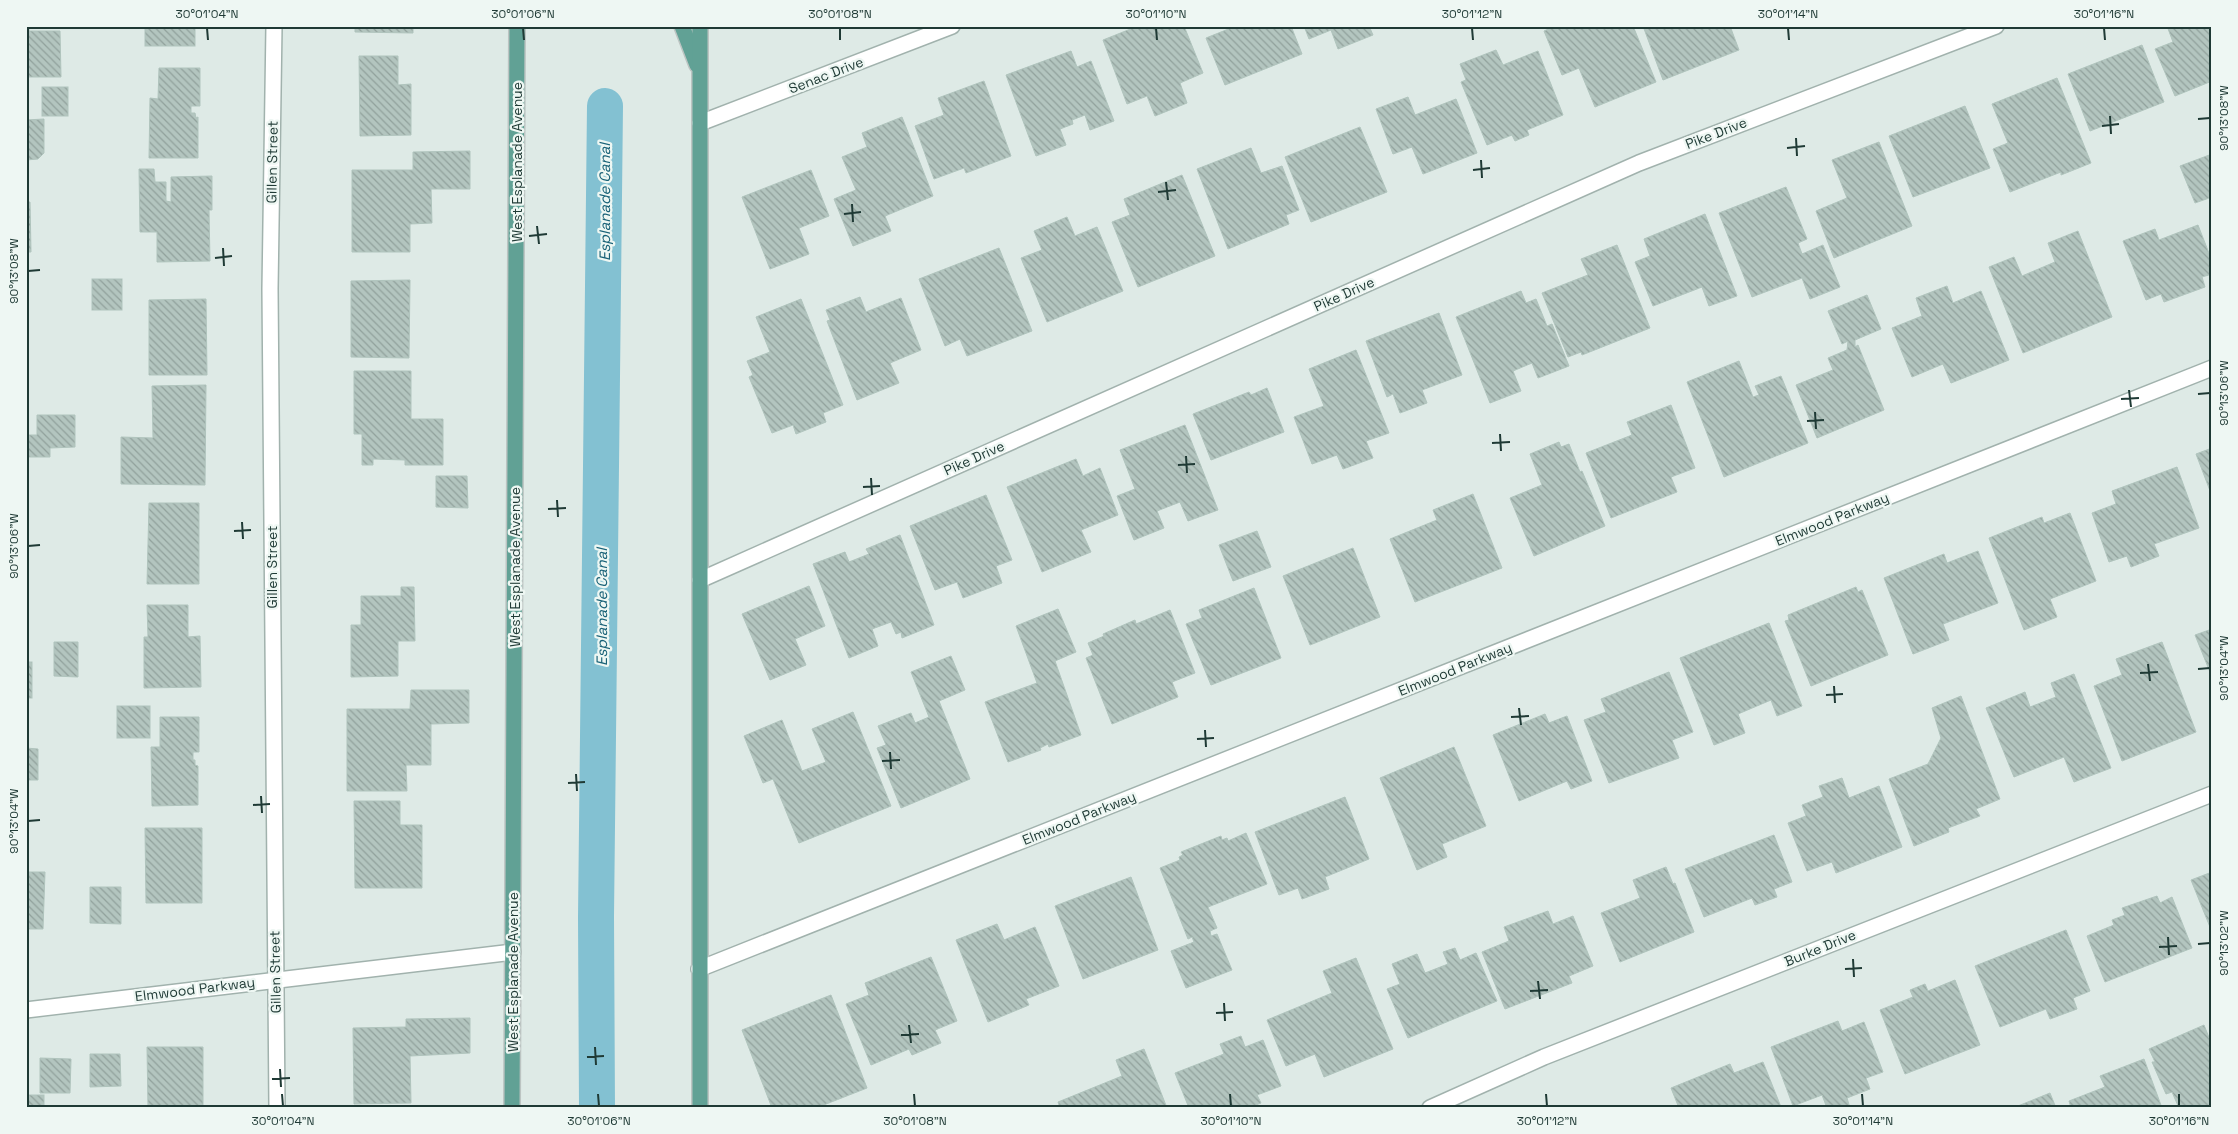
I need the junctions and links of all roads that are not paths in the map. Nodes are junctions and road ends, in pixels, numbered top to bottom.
1 (274, 26) edge
2 (517, 26) edge
3 (682, 26) edge
4 (700, 26) edge
5 (952, 26) edge
6 (1996, 26) edge
7 (700, 74) junction
8 (700, 122) junction
9 (2212, 368) edge
10 (700, 580) junction
11 (2212, 794) edge
12 (513, 952) junction
13 (699, 969) junction
14 (275, 980) junction
15 (26, 1010) edge
16 (277, 1108) edge
17 (512, 1108) edge
18 (700, 1108) edge
19 (1430, 1108) edge

1 - 14 street, Gillen Street
2 - 12 main road, West Esplanade Avenue
3 - 7 main road
4 - 7 main road
5 - 8 street, Senac Drive
6 - 10 street, Pike Drive
7 - 8 main road
8 - 10 main road
9 - 13 street, Elmwood Parkway
10 - 13 main road
11 - 19 street, Burke Drive
12 - 14 street, Elmwood Parkway
12 - 17 main road, West Esplanade Avenue
13 - 18 main road
14 - 15 street, Elmwood Parkway
14 - 16 street, Gillen Street

